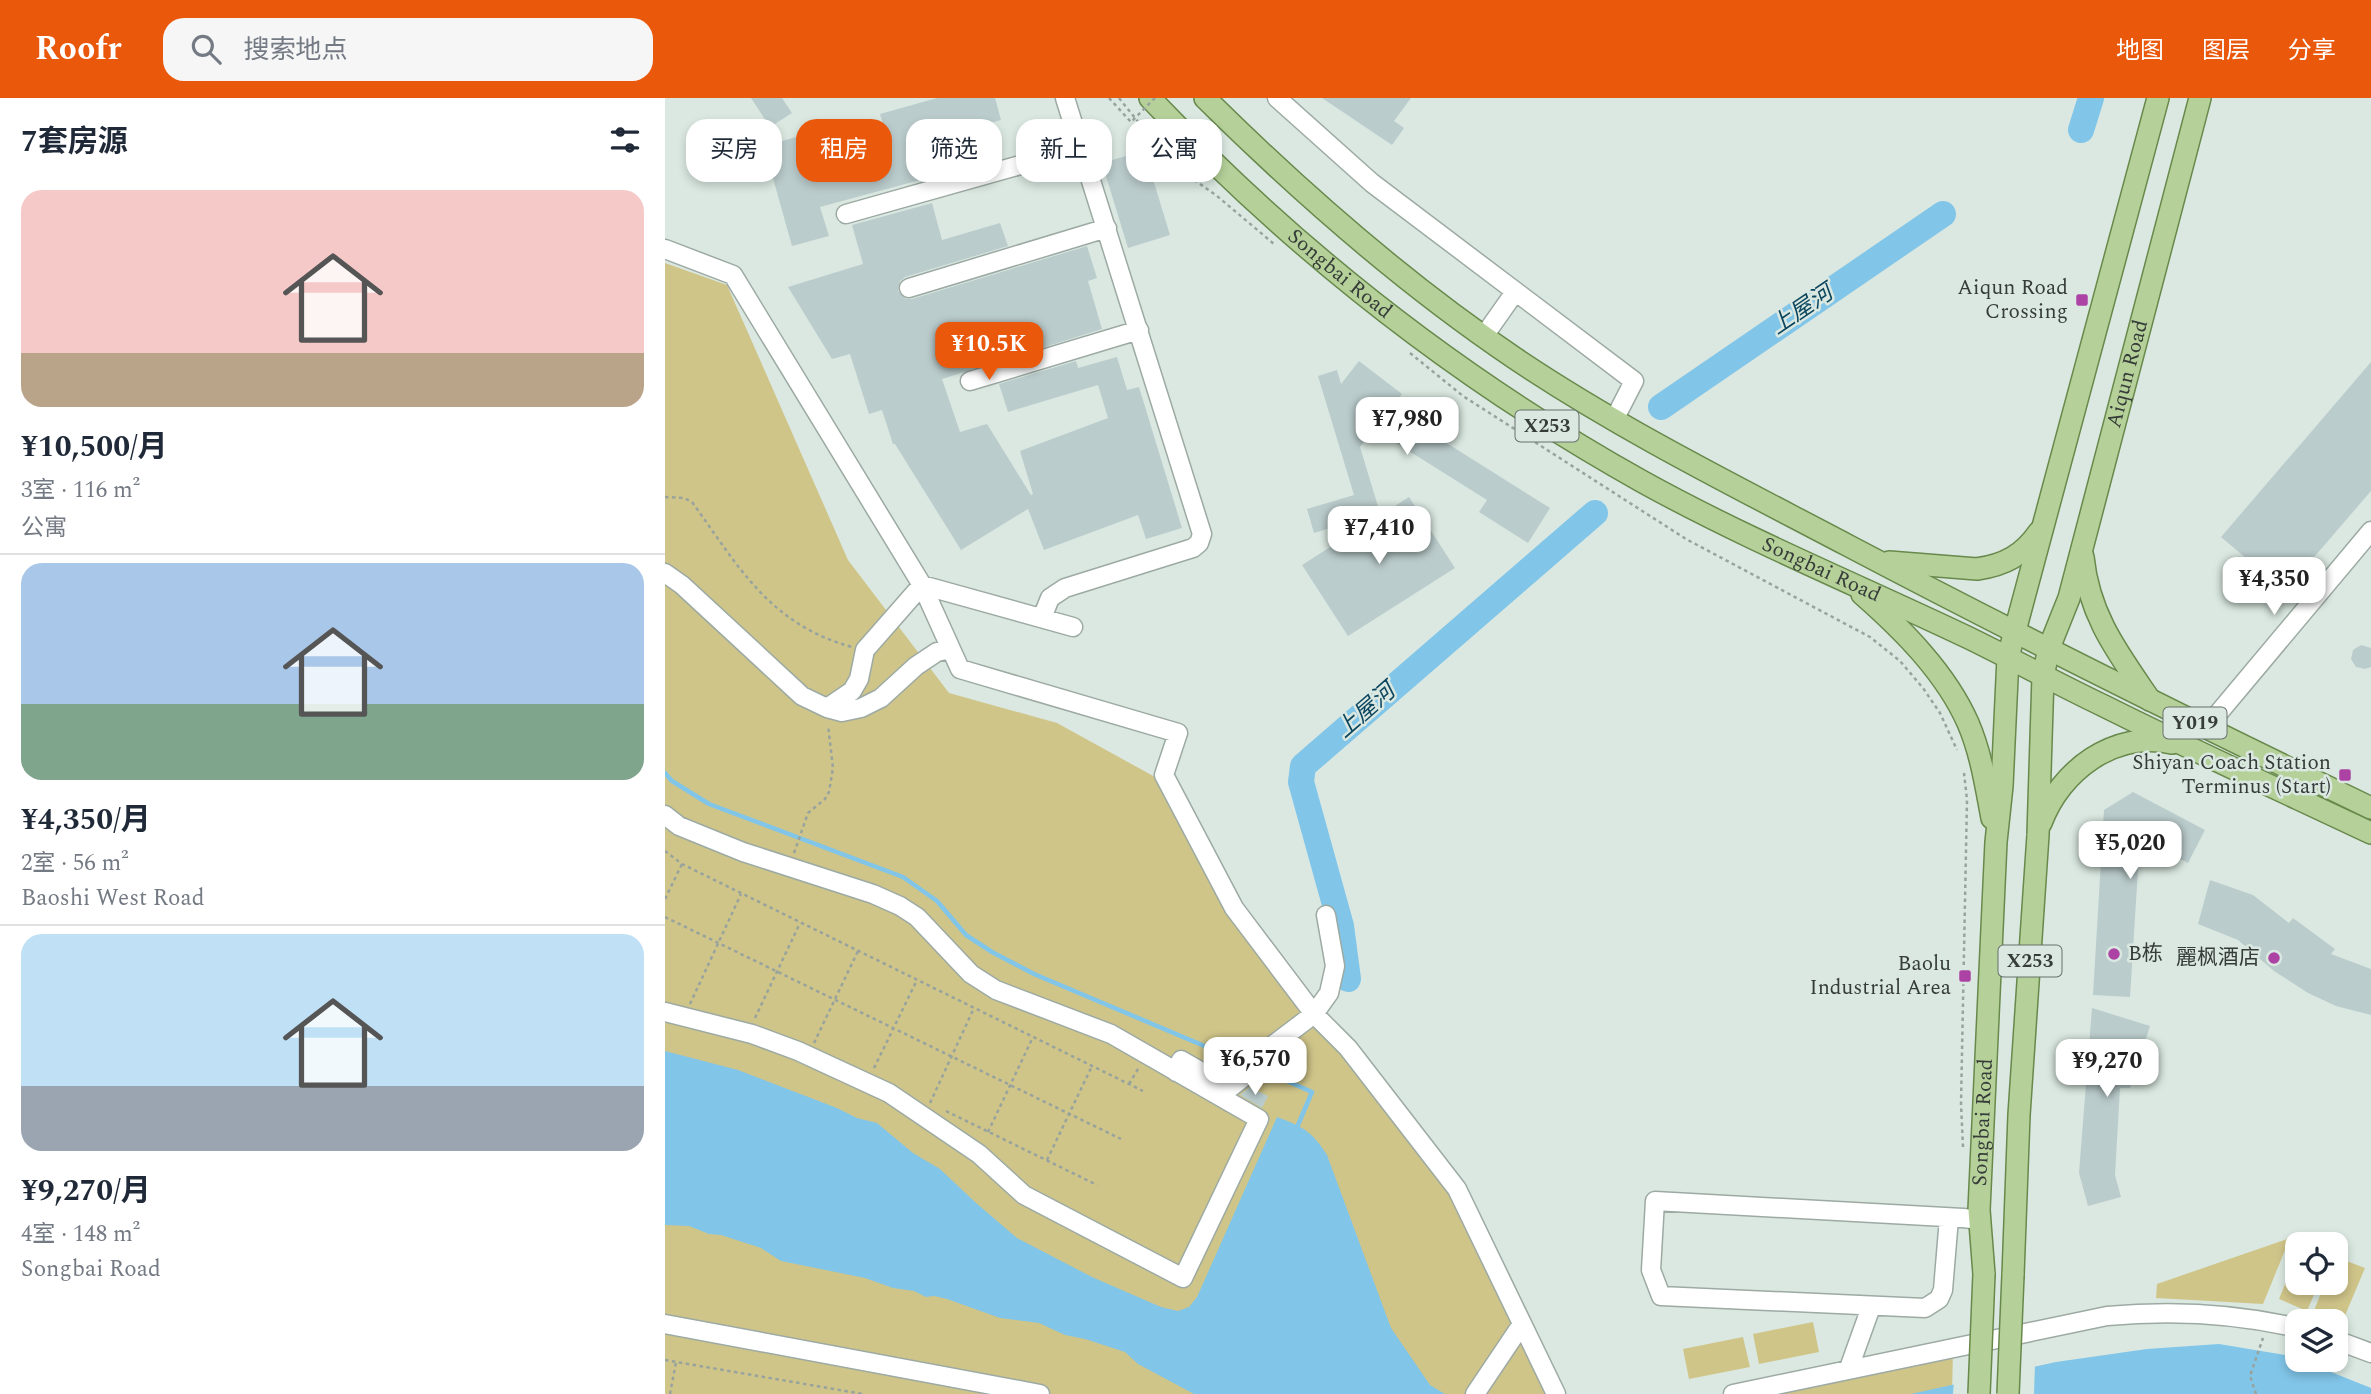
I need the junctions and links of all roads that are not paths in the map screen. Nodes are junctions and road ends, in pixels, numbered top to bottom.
1 (1065, 98) edge
2 (1150, 98) edge
3 (1205, 98) edge
4 (1277, 98) edge
5 (2158, 98) edge
6 (2200, 98) edge
7 (1072, 119) edge
8 (1016, 166) edge
9 (1092, 182) edge
10 (846, 214) dead end
11 (1107, 228) junction
12 (665, 249) edge
13 (909, 288) dead end
14 (1515, 292) junction
15 (1139, 330) junction
16 (1484, 336) junction
17 (970, 381) dead end
18 (1614, 420) junction
19 (2043, 524) junction
20 (2371, 531) edge
21 (2083, 545) junction
22 (1878, 561) junction
23 (665, 573) edge
24 (1841, 578) junction
25 (922, 585) junction
26 (1042, 618) junction
27 (1073, 626) dead end
28 (2014, 632) junction
29 (2049, 648) junction
30 (951, 649) junction
31 (2008, 657) junction
32 (2043, 676) junction
33 (2151, 702) junction
34 (827, 708) junction
35 (2206, 728) junction
36 (2185, 746) junction
37 (2371, 808) edge
38 (665, 815) edge
39 (2371, 833) edge
40 (2038, 835) junction
41 (1996, 842) junction
42 (1326, 915) dead end
43 (665, 1012) edge
44 (1314, 1014) junction
45 (1176, 1072) junction
46 (1949, 1218) junction
47 (1980, 1220) junction
48 (1871, 1307) junction
49 (665, 1324) edge
50 (1523, 1324) junction
51 (2285, 1325) edge
52 (2348, 1344) edge
53 (2371, 1353) edge
54 (1849, 1368) junction
55 (1040, 1394) edge
56 (1475, 1394) edge
57 (1556, 1394) edge
58 (1733, 1394) edge
59 (1979, 1394) edge
60 (2008, 1394) edge

1 - 7 street
2 - 24 main road, Songbai Road / X253
3 - 16 main road, Songbai Road / X253
4 - 14 street
5 - 19 main road, Aiqun Road
6 - 21 main road, Aiqun Road
8 - 10 street
9 - 11 street
11 - 13 street
11 - 15 street
12 - 25 street
14 - 16 street
14 - 18 street
15 - 17 street
15 - 26 street
16 - 18 main road, Songbai Road / X253
18 - 22 main road, Songbai Road / X253
19 - 22 main road
19 - 28 main road, Aiqun Road
20 - 35 street
21 - 29 main road, Aiqun Road
21 - 33 main road
22 - 28 main road, Songbai Road / X253
23 - 34 street
24 - 31 main road, Songbai Road / X253
24 - 41 main road
25 - 26 street
25 - 30 street
25 - 34 street
26 - 27 street
28 - 29 main road, Songbai Road / X253
28 - 31 main road, Aiqun Road
29 - 32 main road, Songbai Road / X253
29 - 33 main road, Y019
30 - 34 street
30 - 44 street
31 - 32 main road, Y019
31 - 41 main road, Songbai Road / X253
32 - 36 main road, Y019
32 - 40 main road, Songbai Road / X253
33 - 35 main road, Y019
35 - 37 main road, Y019
36 - 39 main road, Y019
36 - 40 main road
38 - 45 street
40 - 60 main road, Songbai Road / X253, bridge
41 - 47 main road, Songbai Road / X253
42 - 44 street
43 - 45 street
44 - 45 street
44 - 50 street
46 - 47 street
46 - 48 street
46 - 48 street
47 - 59 main road, Songbai Road / X253, bridge
48 - 54 street
49 - 55 street
50 - 56 street
50 - 57 street
51 - 54 street
52 - 53 street
54 - 58 street

